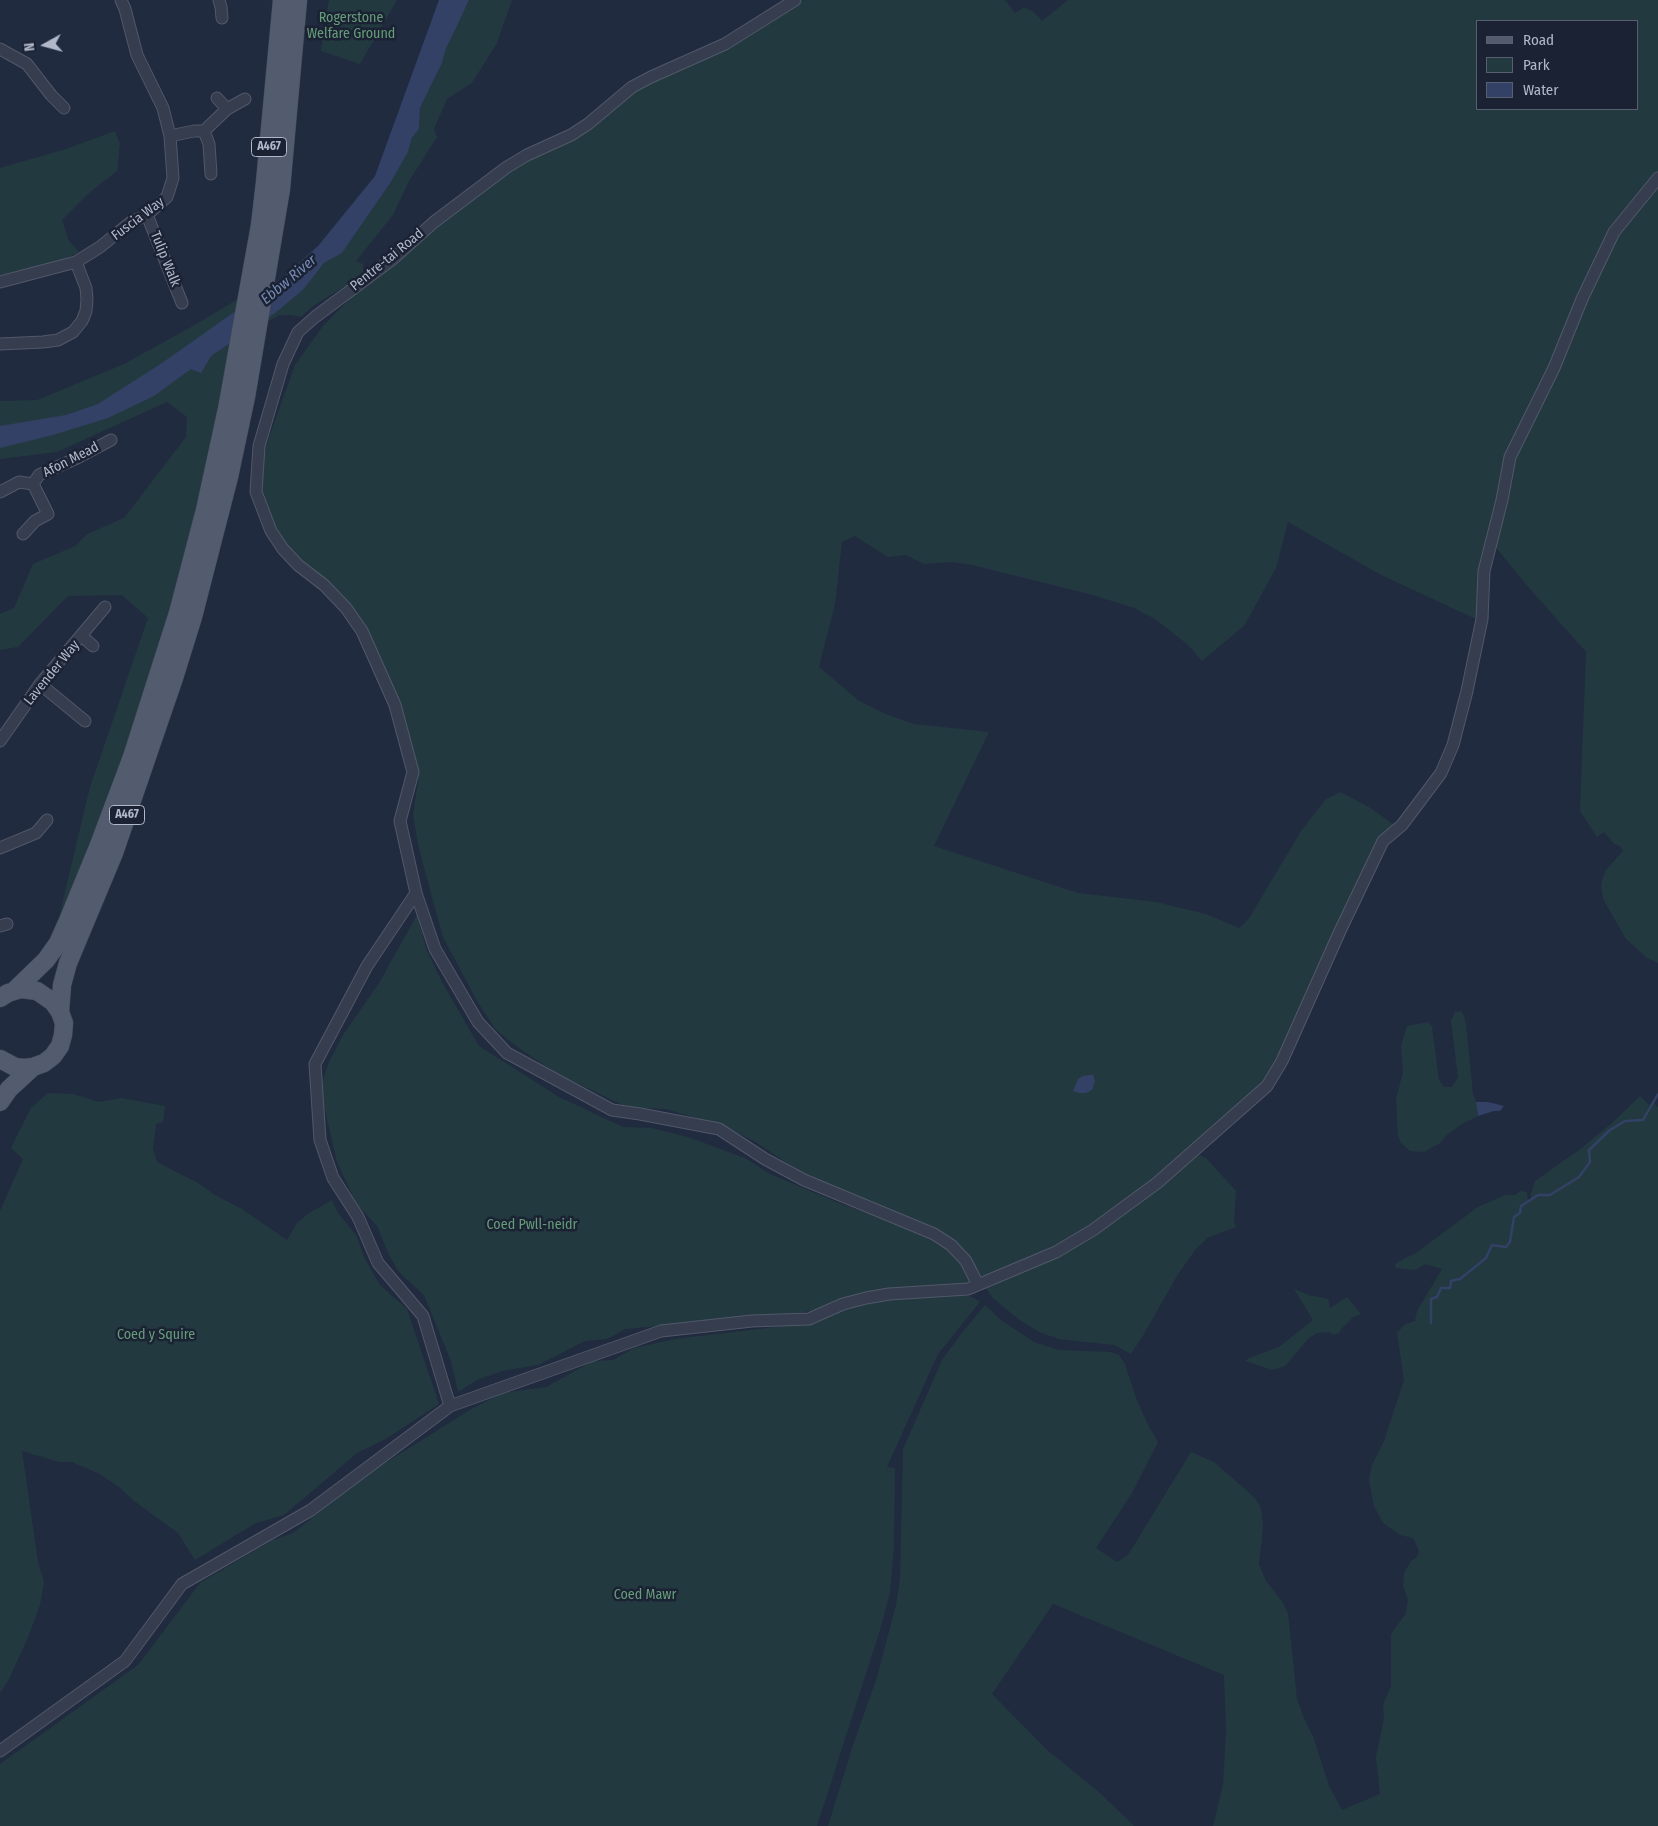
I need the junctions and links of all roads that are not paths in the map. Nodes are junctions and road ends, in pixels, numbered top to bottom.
1 (121, 0) edge
2 (219, 0) edge
3 (282, 0) edge
4 (298, 0) edge
5 (795, 0) edge
6 (222, 18) dead end
7 (0, 48) edge
8 (217, 98) dead end
9 (245, 99) dead end
10 (64, 108) dead end
11 (227, 109) junction
12 (204, 131) junction
13 (170, 136) junction
14 (211, 174) dead end
15 (1658, 178) edge
16 (147, 215) junction
17 (76, 262) junction
18 (0, 282) edge
19 (182, 303) dead end
20 (0, 344) edge
21 (111, 440) dead end
22 (33, 484) junction
23 (0, 492) edge
24 (23, 534) dead end
25 (105, 607) dead end
26 (82, 636) junction
27 (93, 646) dead end
28 (40, 684) junction
29 (85, 721) dead end
30 (2, 733) edge
31 (47, 820) dead end
32 (0, 848) edge
33 (416, 893) junction
34 (5, 995) edge
35 (60, 1012) junction
36 (0, 1059) edge
37 (32, 1067) junction
38 (0, 1102) edge
39 (978, 1285) junction
40 (450, 1406) junction
41 (0, 1751) edge

1 - 13 street, Fuscia Way
2 - 6 street
3 - 34 main road, A467
4 - 35 main road, A467
5 - 33 street, Pentre-tai Road
7 - 10 street
8 - 11 street
9 - 11 street
11 - 12 street
12 - 13 street
12 - 14 street
13 - 16 street, Fuscia Way
15 - 39 street
16 - 17 street, Fuscia Way
16 - 19 street, Tulip Walk
17 - 18 street, Fuscia Way
17 - 20 street
21 - 22 street, Afon Mead
22 - 23 street, Afon Mead
22 - 24 street, Afon Mead
25 - 26 street, Lavender Way
26 - 27 street
26 - 28 street, Lavender Way
28 - 29 street
28 - 30 street, Lavender Way
31 - 32 street
33 - 39 street, Pentre-tai Road
33 - 40 street
34 - 35 main road
35 - 37 main road
36 - 37 main road
37 - 38 main road
39 - 40 street
40 - 41 street

